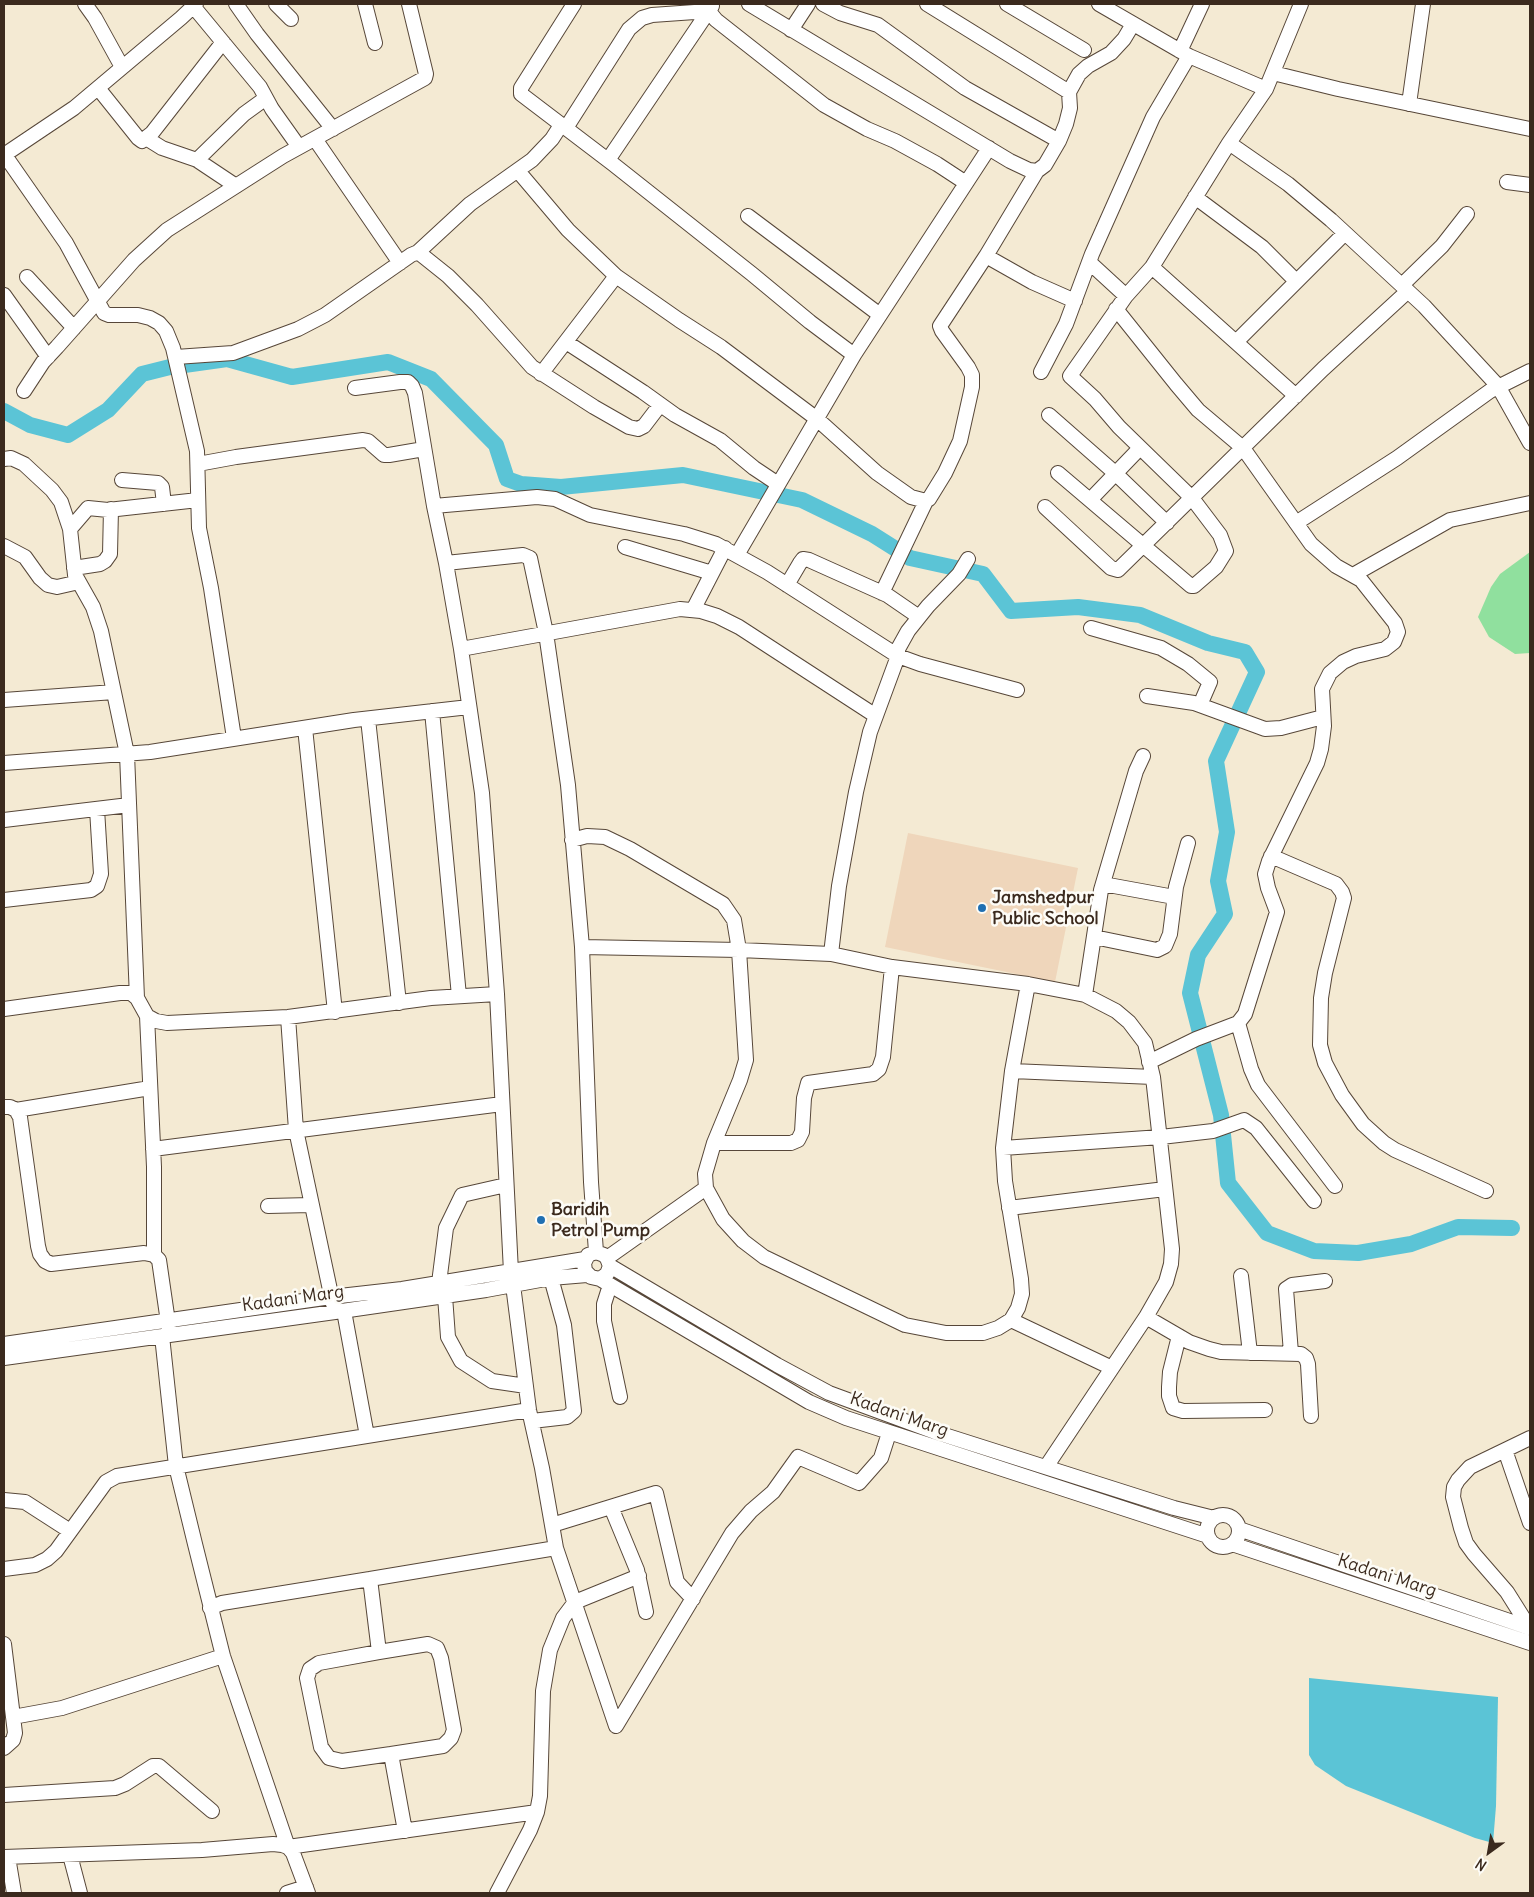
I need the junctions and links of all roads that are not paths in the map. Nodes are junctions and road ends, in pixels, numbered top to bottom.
1 (85, 4) edge
2 (236, 4) edge
3 (276, 4) edge
4 (365, 4) edge
5 (409, 4) edge
6 (574, 4) edge
7 (749, 4) edge
8 (808, 4) edge
9 (823, 4) edge
10 (927, 4) edge
11 (1007, 4) edge
12 (1099, 4) edge
13 (1202, 4) edge
14 (1301, 4) edge
15 (1423, 4) edge
16 (194, 5) edge
17 (709, 6) edge
18 (291, 19) dead end
19 (1133, 24) junction
20 (791, 30) junction
21 (223, 42) junction
22 (375, 43) dead end
23 (1084, 50) dead end
24 (1184, 53) junction
25 (122, 67) junction
26 (1272, 73) junction
27 (98, 88) junction
28 (1266, 89) junction
29 (1069, 92) junction
30 (266, 98) junction
31 (1409, 104) junction
32 (564, 127) junction
33 (333, 129) junction
34 (1530, 129) edge
35 (146, 138) junction
36 (315, 138) junction
37 (1059, 141) junction
38 (1229, 143) junction
39 (299, 147) junction
40 (989, 148) junction
41 (4, 155) edge
42 (196, 160) junction
43 (608, 160) junction
44 (1038, 171) junction
45 (518, 172) junction
46 (1507, 182) dead end
47 (966, 183) junction
48 (1530, 185) edge
49 (236, 186) junction
50 (1195, 197) junction
51 (1466, 214) dead end
52 (748, 216) dead end
53 (1345, 232) junction
54 (418, 252) junction
55 (986, 256) junction
56 (1089, 262) junction
57 (400, 263) junction
58 (1152, 267) junction
59 (616, 276) junction
60 (27, 277) dead end
61 (1296, 281) junction
62 (1405, 288) junction
63 (1126, 296) junction
64 (6, 301) edge
65 (1075, 301) junction
66 (98, 302) junction
67 (1116, 309) junction
68 (880, 315) junction
69 (74, 328) junction
70 (566, 342) junction
71 (1236, 342) junction
72 (854, 355) junction
73 (48, 357) junction
74 (177, 364) junction
75 (1530, 371) edge
76 (1041, 372) dead end
77 (541, 374) junction
78 (1498, 386) junction
79 (354, 388) dead end
80 (24, 391) dead end
81 (1296, 396) junction
82 (660, 404) junction
83 (1049, 415) dead end
84 (817, 419) junction
85 (1530, 442) edge
86 (1140, 448) junction
87 (1242, 448) junction
88 (424, 449) junction
89 (4, 459) edge
90 (198, 464) junction
91 (1058, 473) dead end
92 (1115, 473) junction
93 (122, 480) dead end
94 (776, 486) junction
95 (1192, 498) junction
96 (198, 500) junction
97 (1090, 500) junction
98 (926, 501) junction
99 (1530, 503) edge
100 (164, 504) junction
101 (434, 506) junction
102 (1045, 507) dead end
103 (111, 509) junction
104 (1167, 523) junction
105 (1296, 523) junction
106 (70, 529) junction
107 (4, 546) edge
108 (1144, 546) junction
109 (625, 547) dead end
110 (731, 552) junction
111 (968, 559) dead end
112 (446, 563) junction
113 (74, 568) junction
114 (712, 573) junction
115 (1353, 574) junction
116 (79, 582) junction
117 (787, 585) junction
118 (882, 593) junction
119 (693, 610) junction
120 (919, 617) junction
121 (1091, 628) dead end
122 (546, 633) junction
123 (461, 649) junction
124 (898, 656) junction
125 (1016, 690) dead end
126 (114, 692) junction
127 (1147, 696) dead end
128 (4, 700) edge
129 (1200, 705) junction
130 (469, 707) junction
131 (432, 711) junction
132 (876, 716) junction
133 (1323, 717) junction
134 (368, 719) junction
135 (305, 728) junction
136 (234, 738) junction
137 (127, 754) junction
138 (1143, 756) dead end
139 (4, 763) edge
140 (129, 805) junction
141 (97, 808) junction
142 (4, 820) edge
143 (572, 840) junction
144 (1188, 843) dead end
145 (1271, 856) junction
146 (1103, 884) junction
147 (1174, 897) junction
148 (4, 900) edge
149 (1094, 937) junction
150 (582, 947) junction
151 (738, 950) junction
152 (831, 954) junction
153 (892, 967) junction
154 (1028, 984) junction
155 (497, 994) junction
156 (1085, 995) junction
157 (459, 996) junction
158 (137, 998) junction
159 (399, 1002) junction
160 (4, 1009) edge
161 (335, 1012) junction
162 (147, 1016) junction
163 (288, 1017) junction
164 (1238, 1023) junction
165 (1149, 1062) junction
166 (1012, 1071) junction
167 (1153, 1077) junction
168 (150, 1088) junction
169 (502, 1104) junction
170 (10, 1109) edge
171 (296, 1130) junction
172 (1160, 1137) junction
173 (714, 1143) junction
174 (1003, 1148) junction
175 (153, 1149) junction
176 (506, 1185) junction
177 (1335, 1186) dead end
178 (706, 1188) junction
179 (1166, 1190) junction
180 (1486, 1191) dead end
181 (1314, 1201) dead end
182 (312, 1205) junction
183 (268, 1206) dead end
184 (1009, 1208) junction
185 (154, 1254) junction
186 (600, 1259) junction
187 (1241, 1276) dead end
188 (512, 1278) junction
189 (551, 1278) junction
190 (599, 1279) junction
191 (1325, 1281) dead end
192 (442, 1290) junction
193 (331, 1297) junction
194 (339, 1312) junction
195 (1146, 1317) junction
196 (168, 1320) junction
197 (1011, 1320) junction
198 (166, 1335) junction
199 (1179, 1336) junction
200 (4, 1344) edge
201 (1250, 1353) junction
202 (1290, 1353) junction
203 (4, 1358) edge
204 (1112, 1368) junction
205 (526, 1386) junction
206 (620, 1397) dead end
207 (1265, 1410) dead end
208 (530, 1416) junction
209 (1311, 1416) dead end
210 (889, 1432) junction
211 (366, 1436) junction
212 (1530, 1438) edge
213 (1506, 1450) junction
214 (176, 1466) junction
215 (1046, 1468) junction
216 (4, 1500) edge
217 (611, 1507) junction
218 (1214, 1518) junction
219 (1530, 1523) edge
220 (552, 1525) junction
221 (1239, 1530) junction
222 (70, 1531) junction
223 (1208, 1536) junction
224 (1232, 1544) junction
225 (556, 1548) junction
226 (4, 1569) edge
227 (639, 1576) junction
228 (370, 1579) junction
229 (693, 1599) junction
230 (574, 1602) junction
231 (210, 1608) junction
232 (646, 1612) dead end
233 (1530, 1628) edge
234 (1530, 1642) edge
235 (4, 1644) edge
236 (379, 1652) junction
237 (223, 1656) junction
238 (13, 1717) junction
239 (4, 1748) edge
240 (391, 1754) junction
241 (4, 1795) edge
242 (212, 1811) dead end
243 (537, 1812) junction
244 (405, 1831) junction
245 (288, 1847) junction
246 (70, 1855) junction
247 (6, 1857) edge
248 (307, 1890) edge
249 (14, 1893) edge
250 (80, 1893) edge
251 (287, 1893) edge
252 (497, 1893) edge

1 - 25 street
2 - 33 street
3 - 18 street
4 - 22 street
5 - 33 street
6 - 32 street
7 - 20 street
8 - 20 street
9 - 37 street
10 - 29 street
11 - 23 street
12 - 19 street
13 - 24 street
14 - 26 street
15 - 31 street
16 - 21 street
16 - 25 street
17 - 32 street
17 - 43 street
17 - 47 street
19 - 24 street
19 - 29 street
20 - 40 street
21 - 30 street
21 - 35 street
24 - 28 street
24 - 56 street
25 - 27 street
26 - 28 street
26 - 31 street
27 - 35 street
27 - 41 street
28 - 38 street
29 - 37 street
30 - 39 street
30 - 42 street
31 - 34 street
32 - 43 street
32 - 45 street
33 - 36 street
35 - 42 street
36 - 39 street
36 - 57 street
37 - 44 street
38 - 50 street
38 - 53 street
39 - 49 street
40 - 44 street
40 - 47 street
41 - 66 street
42 - 49 street
43 - 72 street
44 - 55 street
45 - 54 street
45 - 59 street
46 - 48 street
47 - 68 street
49 - 66 street
50 - 58 street
50 - 61 street
51 - 62 street
52 - 68 street
53 - 61 street
53 - 62 street
54 - 57 street
54 - 77 street
55 - 65 street
55 - 98 street
56 - 63 street
56 - 65 street
57 - 74 street
58 - 63 street
58 - 71 street
59 - 70 street
59 - 84 street
60 - 69 street
61 - 71 street
62 - 78 street
62 - 81 street
63 - 67 street
64 - 73 street
65 - 76 street
66 - 69 street
66 - 74 street
67 - 86 street
67 - 87 street
68 - 72 street
69 - 73 street
70 - 77 street
70 - 82 street
71 - 81 street
72 - 84 street
73 - 80 street
74 - 90 street
75 - 78 street
77 - 82 street
78 - 85 street
78 - 105 street
79 - 88 street
81 - 87 street
82 - 94 street
83 - 92 street
84 - 94 street
84 - 98 street
86 - 92 street
86 - 95 street
87 - 95 street
87 - 105 street
88 - 90 street
88 - 101 street
89 - 106 street
90 - 96 street
91 - 97 street
92 - 97 street
92 - 104 street
93 - 100 street
94 - 110 street
95 - 104 street
95 - 108 street
96 - 100 street
96 - 136 street
97 - 108 street
98 - 118 street
99 - 115 street
100 - 103 street
101 - 110 street
101 - 112 street
102 - 108 street
103 - 106 street
103 - 113 street
104 - 108 street
105 - 115 street
106 - 113 street
107 - 116 street
109 - 114 street
110 - 114 street
110 - 117 street
111 - 120 street
112 - 122 street
112 - 123 street
113 - 116 street
114 - 119 street
115 - 133 street
116 - 126 street
117 - 118 street
117 - 124 street
118 - 120 street
119 - 122 street
119 - 132 street
120 - 124 street
121 - 129 street
122 - 123 street
122 - 143 street
123 - 130 street
124 - 125 street
124 - 132 street
126 - 128 street
126 - 137 street
127 - 129 street
129 - 133 street
130 - 131 street
130 - 155 street
131 - 134 street
131 - 157 street
132 - 152 street
133 - 145 street
134 - 135 street
134 - 159 street
135 - 136 street
135 - 161 street
136 - 137 street
137 - 139 street
137 - 140 street
138 - 146 street
140 - 141 street
140 - 158 street
141 - 142 street
141 - 148 street
143 - 150 street
143 - 151 street
144 - 147 street
145 - 164 street
145 - 180 street
146 - 147 street
146 - 149 street
147 - 149 street
149 - 156 street
150 - 151 street
150 - 186 street
151 - 152 street
151 - 173 street
152 - 153 street
153 - 154 street
153 - 173 street
154 - 156 street
154 - 166 street
155 - 157 street
155 - 169 street
156 - 165 street
157 - 159 street
158 - 160 street
158 - 162 street
159 - 161 street
161 - 163 street
162 - 163 street
162 - 168 street
163 - 171 street
164 - 165 street
164 - 177 street
165 - 167 street
166 - 167 street
166 - 174 street
167 - 172 street
168 - 170 street
168 - 175 street
169 - 171 street
169 - 176 street
170 - 185 street
171 - 175 street
171 - 182 street
172 - 174 street
172 - 179 street
172 - 181 street
173 - 178 street
174 - 184 street
175 - 185 street
176 - 188 street
176 - 192 street
178 - 186 street
178 - 197 street
179 - 184 street
179 - 195 street
182 - 183 street
182 - 193 street
184 - 197 street
185 - 196 street
186 - 188 street, Kadani Marg
186 - 190 street
186 - 190 street
186 - 215 street, Kadani Marg
187 - 201 street
188 - 189 street, Kadani Marg
188 - 192 street, Kadani Marg
188 - 205 street
189 - 190 street, Kadani Marg
189 - 208 street
190 - 206 street
190 - 210 street, Kadani Marg
191 - 202 street
192 - 193 street, Kadani Marg
192 - 194 street, Kadani Marg
192 - 205 street
193 - 194 street
193 - 196 street, Kadani Marg
194 - 198 street, Kadani Marg
194 - 211 street
195 - 199 street
195 - 204 street
196 - 198 street
196 - 200 street, Kadani Marg
197 - 204 street
198 - 203 street, Kadani Marg
198 - 214 street
199 - 201 street
199 - 207 street
201 - 202 street
202 - 209 street
204 - 215 street
205 - 208 street
208 - 211 street
208 - 220 street
210 - 223 street, Kadani Marg
210 - 229 street
211 - 214 street
212 - 213 street
213 - 219 street
213 - 233 street
214 - 222 street
214 - 231 street
215 - 218 street, Kadani Marg
216 - 222 street
217 - 220 street
217 - 227 street
217 - 229 street
218 - 221 street
218 - 223 street
220 - 225 street
221 - 224 street
221 - 233 street, Kadani Marg
222 - 226 street
223 - 224 street
224 - 234 street, Kadani Marg
225 - 228 street
225 - 230 street
227 - 230 street
227 - 232 street
228 - 231 street
228 - 236 street
229 - 230 street
230 - 243 street
231 - 237 street
235 - 238 street
236 - 240 street
236 - 240 street
237 - 238 street
237 - 245 street
238 - 239 street
240 - 244 street
241 - 242 street
243 - 244 street
243 - 252 street
244 - 245 street
245 - 246 street
245 - 248 street
246 - 247 street
246 - 250 street
247 - 249 street
248 - 251 street

